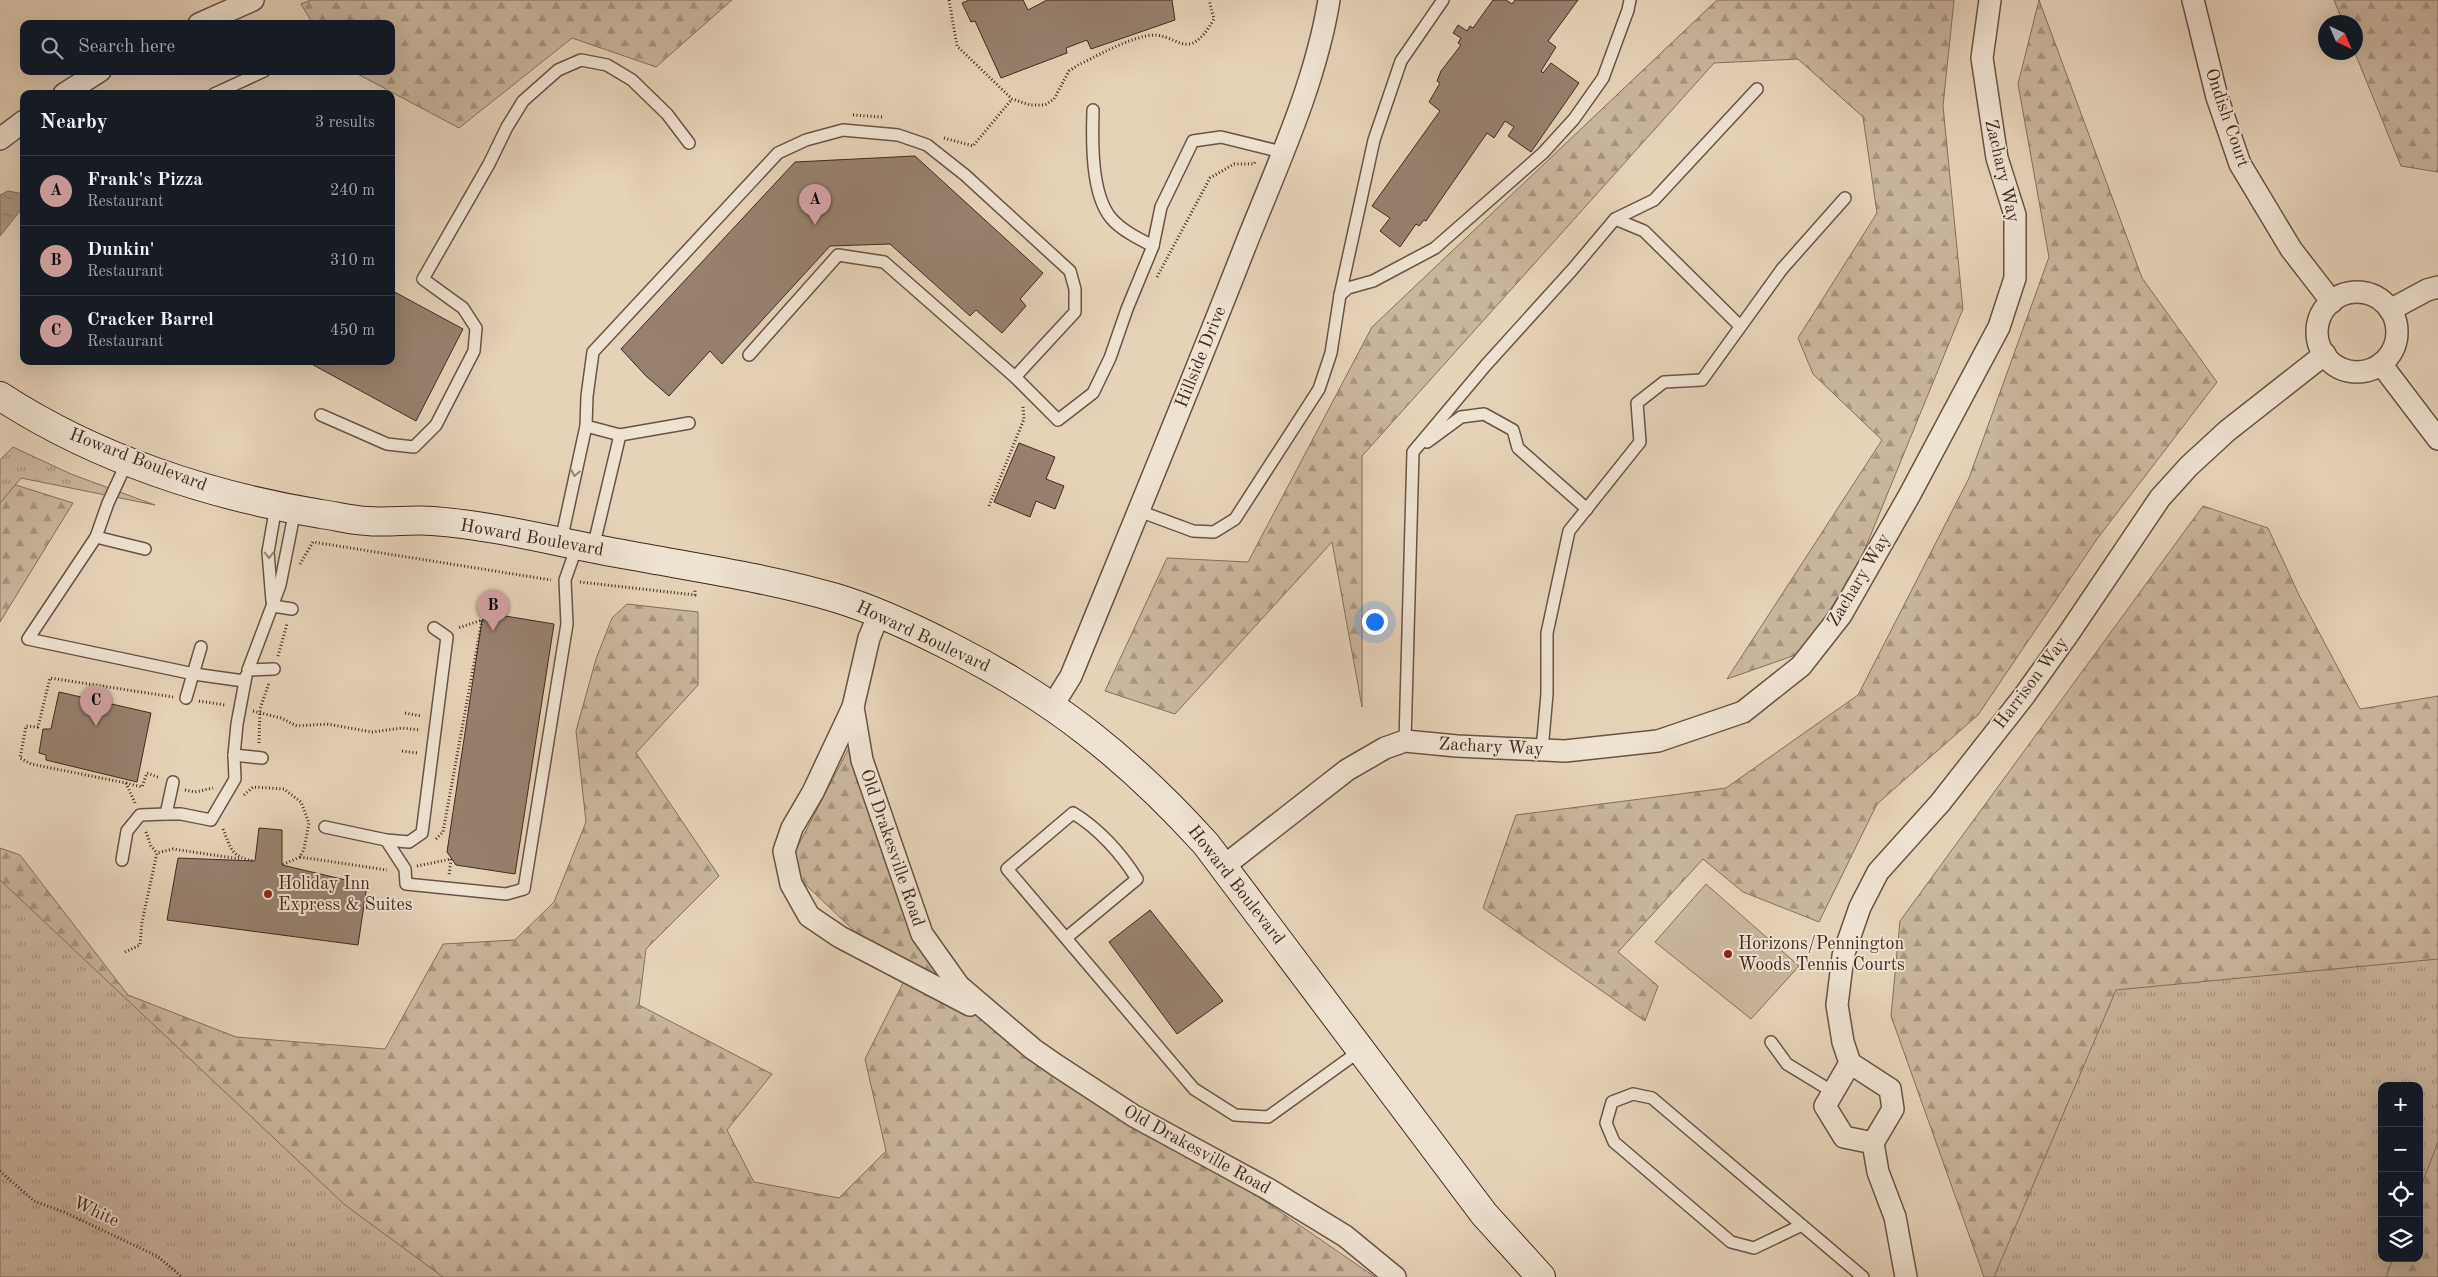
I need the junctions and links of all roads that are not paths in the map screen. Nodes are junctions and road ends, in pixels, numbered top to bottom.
1 (1329, 0) edge
2 (1443, 0) edge
3 (1630, 0) edge
4 (1990, 0) edge
5 (2193, 0) edge
6 (248, 1) edge
7 (208, 20) edge
8 (94, 75) edge
9 (255, 75) edge
10 (1758, 88) dead end
11 (70, 90) edge
12 (223, 90) edge
13 (1092, 110) dead end
14 (20, 124) edge
15 (0, 139) edge
16 (690, 143) dead end
17 (1282, 152) junction
18 (1845, 198) dead end
19 (1615, 219) junction
20 (1153, 246) junction
21 (2438, 287) edge
22 (1340, 295) junction
23 (2332, 302) junction
24 (2390, 310) junction
25 (1740, 326) junction
26 (2325, 354) junction
27 (749, 355) dead end
28 (2382, 364) junction
29 (1015, 377) junction
30 (0, 396) edge
31 (321, 415) dead end
32 (689, 423) dead end
33 (586, 426) junction
34 (620, 435) junction
35 (2438, 439) edge
36 (1413, 452) junction
37 (128, 460) junction
38 (286, 508) junction
39 (1587, 509) junction
40 (1139, 511) junction
41 (96, 537) junction
42 (577, 544) junction
43 (145, 549) dead end
44 (273, 606) junction
45 (292, 609) road end
46 (879, 614) junction
47 (434, 628) dead end
48 (201, 647) dead end
49 (248, 670) junction
50 (274, 670) road end
51 (194, 674) junction
52 (244, 681) junction
53 (186, 698) road end
54 (1052, 705) junction
55 (853, 707) junction
56 (1405, 741) junction
57 (1542, 750) junction
58 (261, 753) road end
59 (234, 756) junction
60 (174, 782) road end
61 (166, 814) junction
62 (325, 827) dead end
63 (386, 840) junction
64 (122, 860) dead end
65 (1224, 866) junction
66 (1066, 938) junction
67 (1000, 1020) junction
68 (1771, 1042) dead end
69 (1361, 1050) junction
70 (1850, 1064) junction
71 (1833, 1092) junction
72 (1873, 1144) junction
73 (1802, 1225) junction
74 (1395, 1277) edge
75 (1541, 1277) edge
76 (1863, 1277) edge
77 (1906, 1277) edge

1 - 17 street, Hillside Drive
2 - 22 lane
3 - 22 lane
4 - 57 street, Zachary Way
5 - 23 street, Ondish Court
6 - 7 street
8 - 11 street
9 - 12 lane
10 - 19 lane
13 - 20 lane
14 - 15 street
16 - 31 lane
17 - 20 lane
17 - 40 street, Hillside Drive
18 - 25 lane
19 - 25 lane
19 - 36 lane
20 - 29 lane
21 - 24 street
22 - 40 lane
23 - 24 street
23 - 26 street
24 - 28 street
25 - 39 lane
26 - 28 street
26 - 70 street, Harrison Way
27 - 29 lane
28 - 35 street
29 - 33 lane
30 - 37 main road, Howard Boulevard
32 - 34 lane
33 - 34 lane
33 -> 42 lane
34 - 42 lane
36 - 39 lane
36 - 56 lane
37 - 38 main road, Howard Boulevard
37 - 41 lane
38 - 42 main road, Howard Boulevard
38 - 44 lane
38 -> 44 lane
39 - 57 lane
40 - 54 street, Hillside Drive
41 - 43 lane
41 - 51 lane
42 - 46 main road, Howard Boulevard
42 - 63 lane
44 - 45 lane
44 - 49 lane
46 - 54 main road, Howard Boulevard
46 - 55 street, Old Drakesville Road
47 - 63 lane
48 - 51 lane
49 - 50 lane
49 - 52 lane
51 - 52 lane
51 - 53 lane
52 - 59 lane
54 - 65 main road, Howard Boulevard
55 - 67 street, Old Drakesville Road
55 - 67 street, Old Drakesville Road
56 - 57 street, Zachary Way
56 - 65 street, Zachary Way
58 - 59 lane
59 - 61 lane
60 - 61 lane
61 - 64 lane
62 - 63 lane
65 - 69 main road, Howard Boulevard
66 - 66 lane
66 - 69 lane
67 - 74 street, Old Drakesville Road
68 - 71 lane
69 - 75 main road, Howard Boulevard
70 - 71 street
70 - 72 street
71 - 72 street
72 - 77 street
73 - 73 lane
73 - 76 lane

